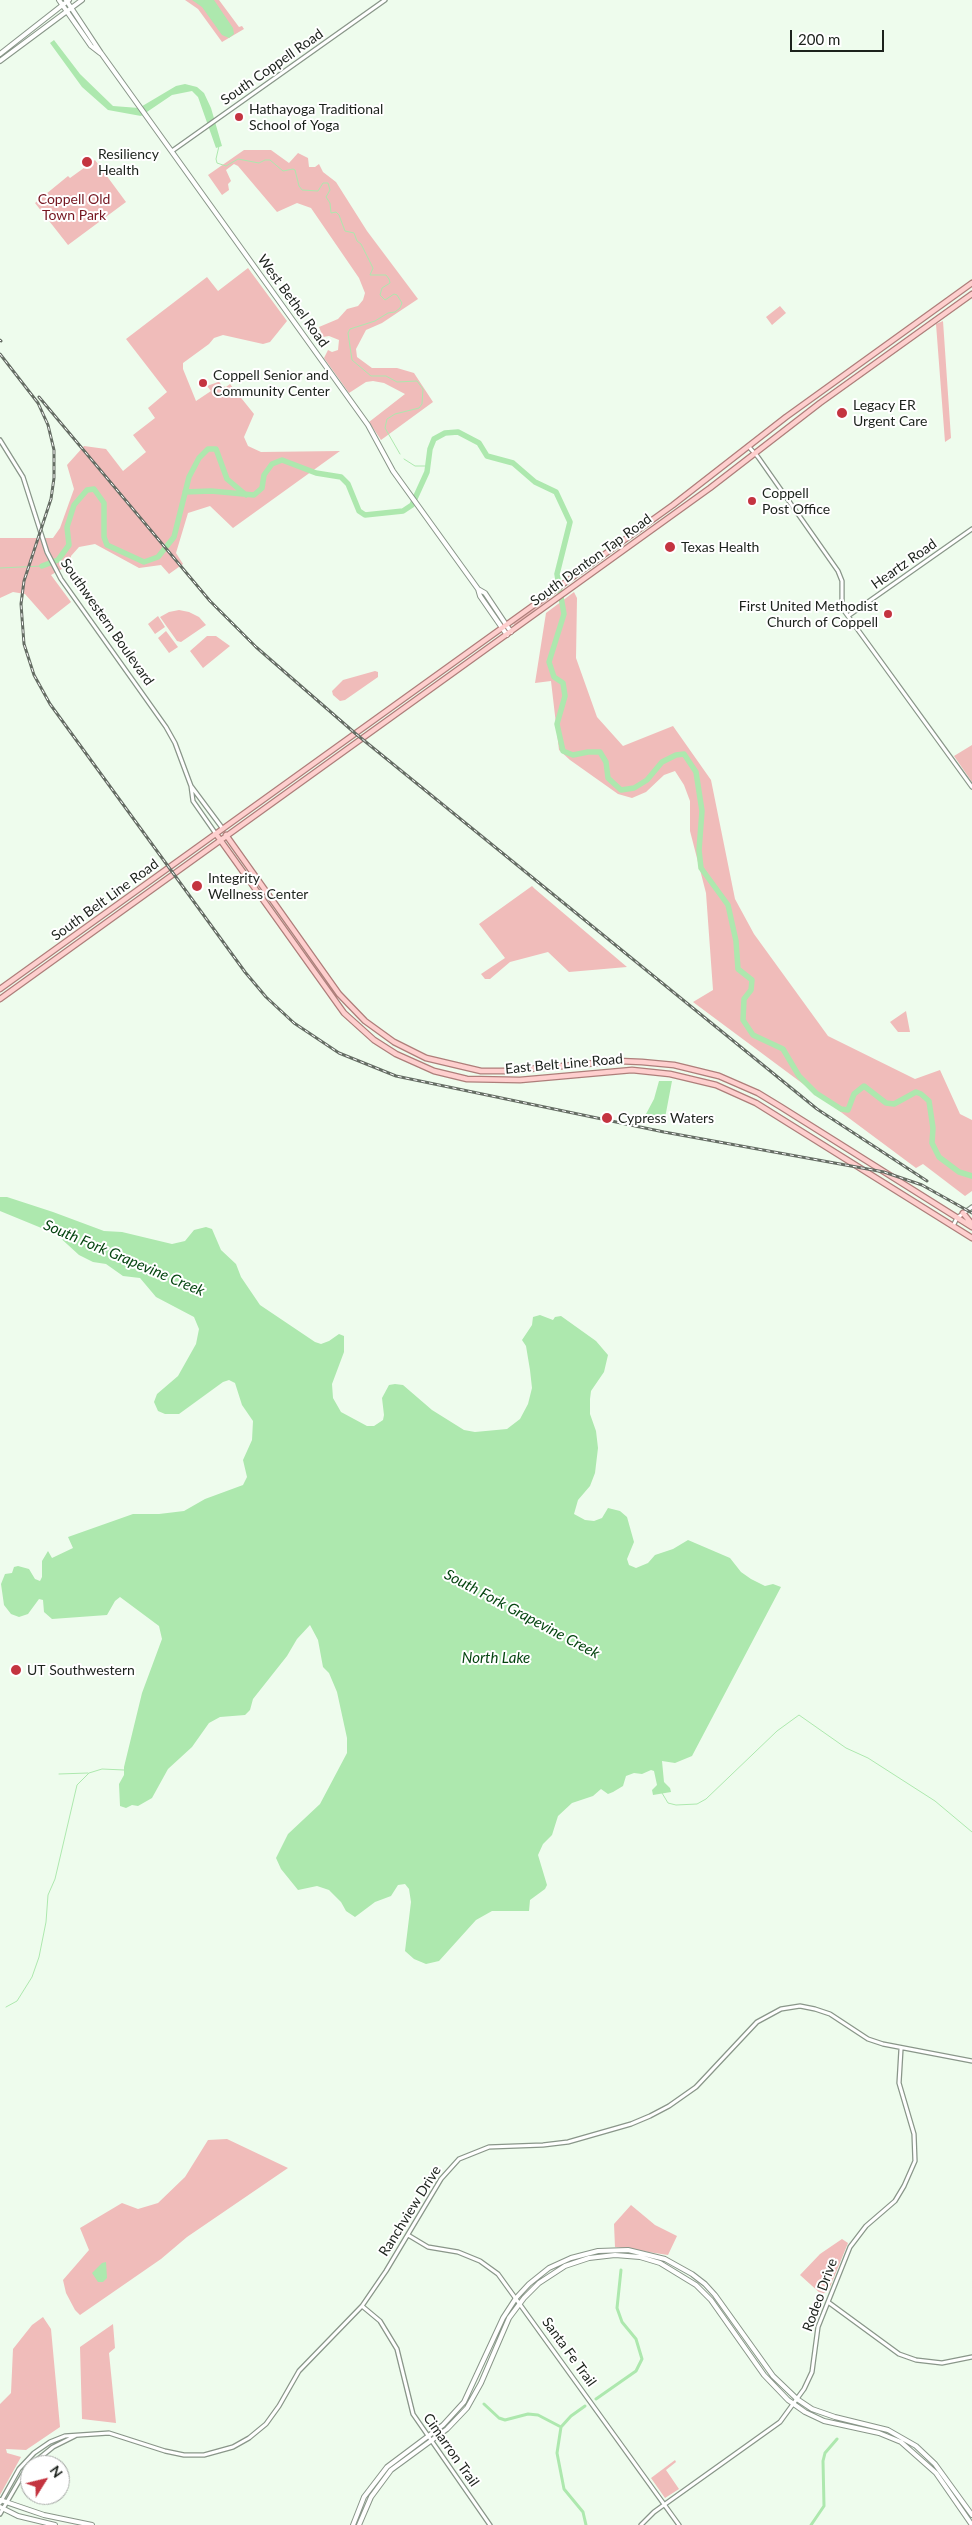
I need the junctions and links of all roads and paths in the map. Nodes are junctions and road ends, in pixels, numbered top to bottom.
1 (59, 0) edge
2 (82, 0) edge
3 (386, 0) edge
4 (67, 1) edge
5 (62, 5) junction
6 (71, 8) junction
7 (66, 11) junction
8 (13, 44) junction
9 (17, 49) junction
10 (101, 53) junction
11 (0, 54) edge
12 (0, 61) edge
13 (172, 151) junction
14 (972, 283) edge
15 (972, 294) edge
16 (844, 375) junction
17 (849, 382) junction
18 (0, 440) edge
19 (749, 447) junction
20 (756, 454) junction
21 (672, 505) junction
22 (677, 511) junction
23 (640, 529) junction
24 (972, 529) edge
25 (644, 535) junction
26 (848, 616) junction
27 (504, 626) junction
28 (509, 633) junction
29 (438, 675) junction
30 (442, 682) junction
31 (390, 708) junction
32 (396, 715) junction
33 (326, 755) junction
34 (331, 762) junction
35 (191, 786) junction
36 (972, 787) edge
37 (278, 789) junction
38 (283, 796) junction
39 (222, 829) junction
40 (216, 834) junction
41 (227, 836) junction
42 (220, 841) junction
43 (159, 875) junction
44 (163, 882) junction
45 (0, 989) edge
46 (0, 999) edge
47 (401, 1046) junction
48 (396, 1054) junction
49 (655, 1063) junction
50 (481, 1071) junction
51 (655, 1072) junction
52 (709, 1074) junction
53 (480, 1080) junction
54 (699, 1080) junction
55 (813, 1127) junction
56 (808, 1135) junction
57 (972, 1207) edge
58 (963, 1213) junction
59 (957, 1218) junction
60 (953, 1226) junction
61 (972, 1226) edge
62 (972, 1238) edge
63 (901, 2049) junction
64 (972, 2061) edge
65 (408, 2235) junction
66 (516, 2298) junction
67 (718, 2300) junction
68 (828, 2302) junction
69 (519, 2303) junction
70 (714, 2304) junction
71 (362, 2306) junction
72 (754, 2350) junction
73 (749, 2354) junction
74 (972, 2357) edge
75 (797, 2400) junction
76 (794, 2404) junction
77 (427, 2436) junction
78 (900, 2439) junction
79 (430, 2441) junction
80 (943, 2479) junction
81 (2, 2502) edge
82 (664, 2505) junction
83 (1, 2510) edge
84 (972, 2515) edge
85 (55, 2525) edge
86 (92, 2525) edge
87 (353, 2525) edge
88 (359, 2525) edge
89 (490, 2525) edge
90 (641, 2525) edge
91 (679, 2525) edge
92 (972, 2525) edge

1 - 5 main road, West Bethel Road
2 - 6 main road
3 - 13 street, South Coppell Road
4 - 5 main road
4 - 6 main road, West Bethel Road
5 - 7 main road, West Bethel Road
5 - 8 main road
6 - 7 main road
6 - 10 main road, West Bethel Road
7 - 9 main road
7 - 10 main road, West Bethel Road
8 - 9 main road
8 - 11 main road
9 - 12 main road
10 - 13 main road, West Bethel Road
13 - 27 main road, West Bethel Road
14 - 16 main road, South Denton Tap Road
15 - 17 main road, South Denton Tap Road
16 - 17 main road
16 - 19 main road, South Denton Tap Road
17 - 20 main road, South Denton Tap Road
18 - 35 street, Southwestern Boulevard
19 - 20 street
19 - 21 main road, South Denton Tap Road
20 - 22 main road, South Denton Tap Road
20 - 26 street
21 - 22 main road
21 - 23 main road, South Denton Tap Road
22 - 25 main road, South Denton Tap Road
23 - 25 main road
23 - 27 main road, South Denton Tap Road
24 - 26 street, Heartz Road
25 - 28 main road, South Denton Tap Road
26 - 36 street
27 - 28 main road, West Bethel Road
27 - 29 main road, South Denton Tap Road
28 - 30 main road, South Denton Tap Road
29 - 30 main road
29 - 31 main road, South Denton Tap Road
30 - 32 main road, South Denton Tap Road
31 - 32 main road
31 - 33 main road, South Denton Tap Road
32 - 34 main road, South Denton Tap Road
33 - 34 main road
33 - 37 main road, South Denton Tap Road
34 - 38 main road, South Denton Tap Road
35 - 39 street, Southwestern Boulevard
35 - 40 street, Southwestern Boulevard
37 - 38 main road
37 - 39 main road, South Denton Tap Road
38 - 41 main road, South Denton Tap Road
39 - 40 main road, South Belt Line Road
39 - 41 main road, East Belt Line Road
40 - 42 main road, Southwestern Boulevard
40 - 43 main road, South Belt Line Road
41 - 42 main road, South Denton Tap Road
41 - 47 main road, East Belt Line Road
42 - 44 main road, South Belt Line Road
42 - 48 main road, East Belt Line Road
43 - 44 main road
43 - 45 main road, South Belt Line Road
44 - 46 main road, South Belt Line Road
47 - 48 main road
47 - 50 main road, East Belt Line Road
48 - 53 main road, East Belt Line Road
49 - 50 main road, East Belt Line Road
49 - 51 main road
49 - 52 main road, East Belt Line Road
50 - 53 main road
51 - 53 main road, East Belt Line Road
51 - 54 main road, East Belt Line Road
52 - 54 main road
52 - 55 main road, East Belt Line Road
54 - 56 main road, East Belt Line Road
55 - 56 main road
55 - 59 main road, East Belt Line Road
56 - 60 main road, East Belt Line Road
57 - 58 street
58 - 59 street
58 - 61 main road
59 - 60 street
59 - 61 main road, East Belt Line Road
60 - 62 main road, East Belt Line Road
63 - 64 street, Ranchview Drive
63 - 65 street, Ranchview Drive
63 - 68 street, Rodeo Drive
65 - 66 street, Santa Fe Trail
65 - 71 street, Ranchview Drive
66 - 67 main road
66 - 69 street, Santa Fe Trail
66 - 77 main road
67 - 70 main road
67 - 72 main road
68 - 74 street
68 - 75 street, Rodeo Drive
69 - 70 main road
69 - 79 main road
69 - 82 street, Santa Fe Trail
70 - 73 main road
71 - 77 street, Cimarron Trail
71 - 81 street, Ranchview Drive
72 - 73 main road
72 - 75 main road
73 - 76 main road
75 - 76 street, Rodeo Drive
75 - 78 main road
76 - 78 main road
76 - 82 street, Rodeo Drive
77 - 79 street, Cimarron Trail
77 - 87 main road
78 - 80 main road
79 - 88 main road
79 - 89 street, Cimarron Trail
80 - 84 main road
80 - 92 main road
81 - 83 street, Ranchview Drive
81 - 86 main road
82 - 90 street, Rodeo Drive
82 - 91 street, Santa Fe Trail
83 - 85 main road

